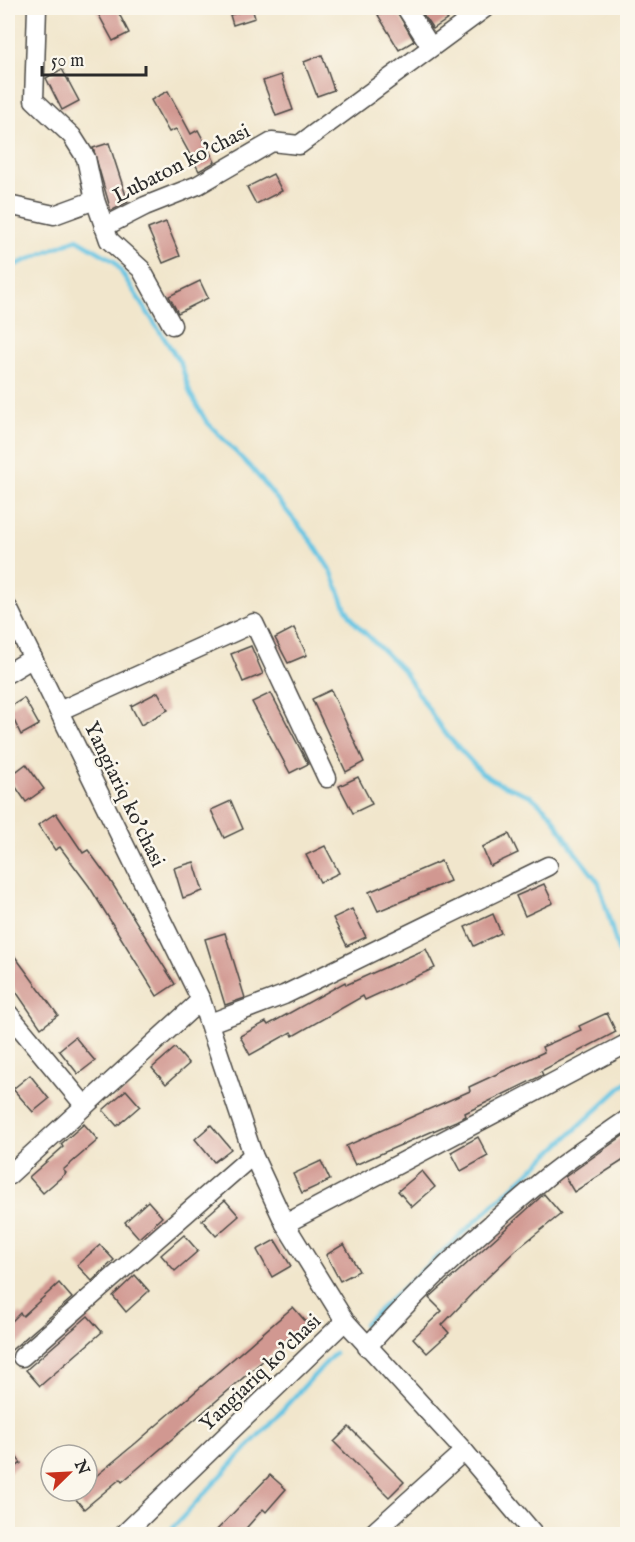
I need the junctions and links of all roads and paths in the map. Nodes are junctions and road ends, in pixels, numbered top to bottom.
1 (37, 8) edge
2 (406, 8) edge
3 (485, 8) edge
4 (431, 47) junction
5 (95, 200) junction
6 (8, 205) edge
7 (104, 227) junction
8 (172, 325) dead end
9 (8, 608) edge
10 (33, 658) junction
11 (8, 673) edge
12 (59, 711) junction
13 (327, 778) dead end
14 (548, 867) dead end
15 (201, 1000) junction
16 (8, 1013) edge
17 (210, 1023) junction
18 (627, 1043) edge
19 (85, 1106) junction
20 (627, 1119) edge
21 (253, 1155) junction
22 (8, 1176) edge
23 (285, 1224) junction
24 (345, 1321) junction
25 (367, 1347) junction
26 (22, 1357) dead end
27 (464, 1451) junction
28 (124, 1534) edge
29 (372, 1534) edge
30 (534, 1534) edge

1 - 5 street
2 - 4 street
3 - 4 street, Lubaton ko'chasi
4 - 7 street, Lubaton ko'chasi
5 - 6 street
5 - 7 street
7 - 8 street
9 - 10 street, Yangiariq ko'chasi
10 - 11 street
10 - 12 street, Yangiariq ko'chasi
12 - 13 street
12 - 15 street, Yangiariq ko'chasi
14 - 17 street
15 - 17 street, Yangiariq ko'chasi
15 - 19 street
16 - 19 street
17 - 21 street, Yangiariq ko'chasi
18 - 23 street
19 - 22 street
20 - 25 street
21 - 23 street, Yangiariq ko'chasi
21 - 26 street
23 - 24 street, Yangiariq ko'chasi
24 - 25 street
24 - 28 street, Yangiariq ko'chasi
25 - 27 street
27 - 29 street
27 - 30 street

